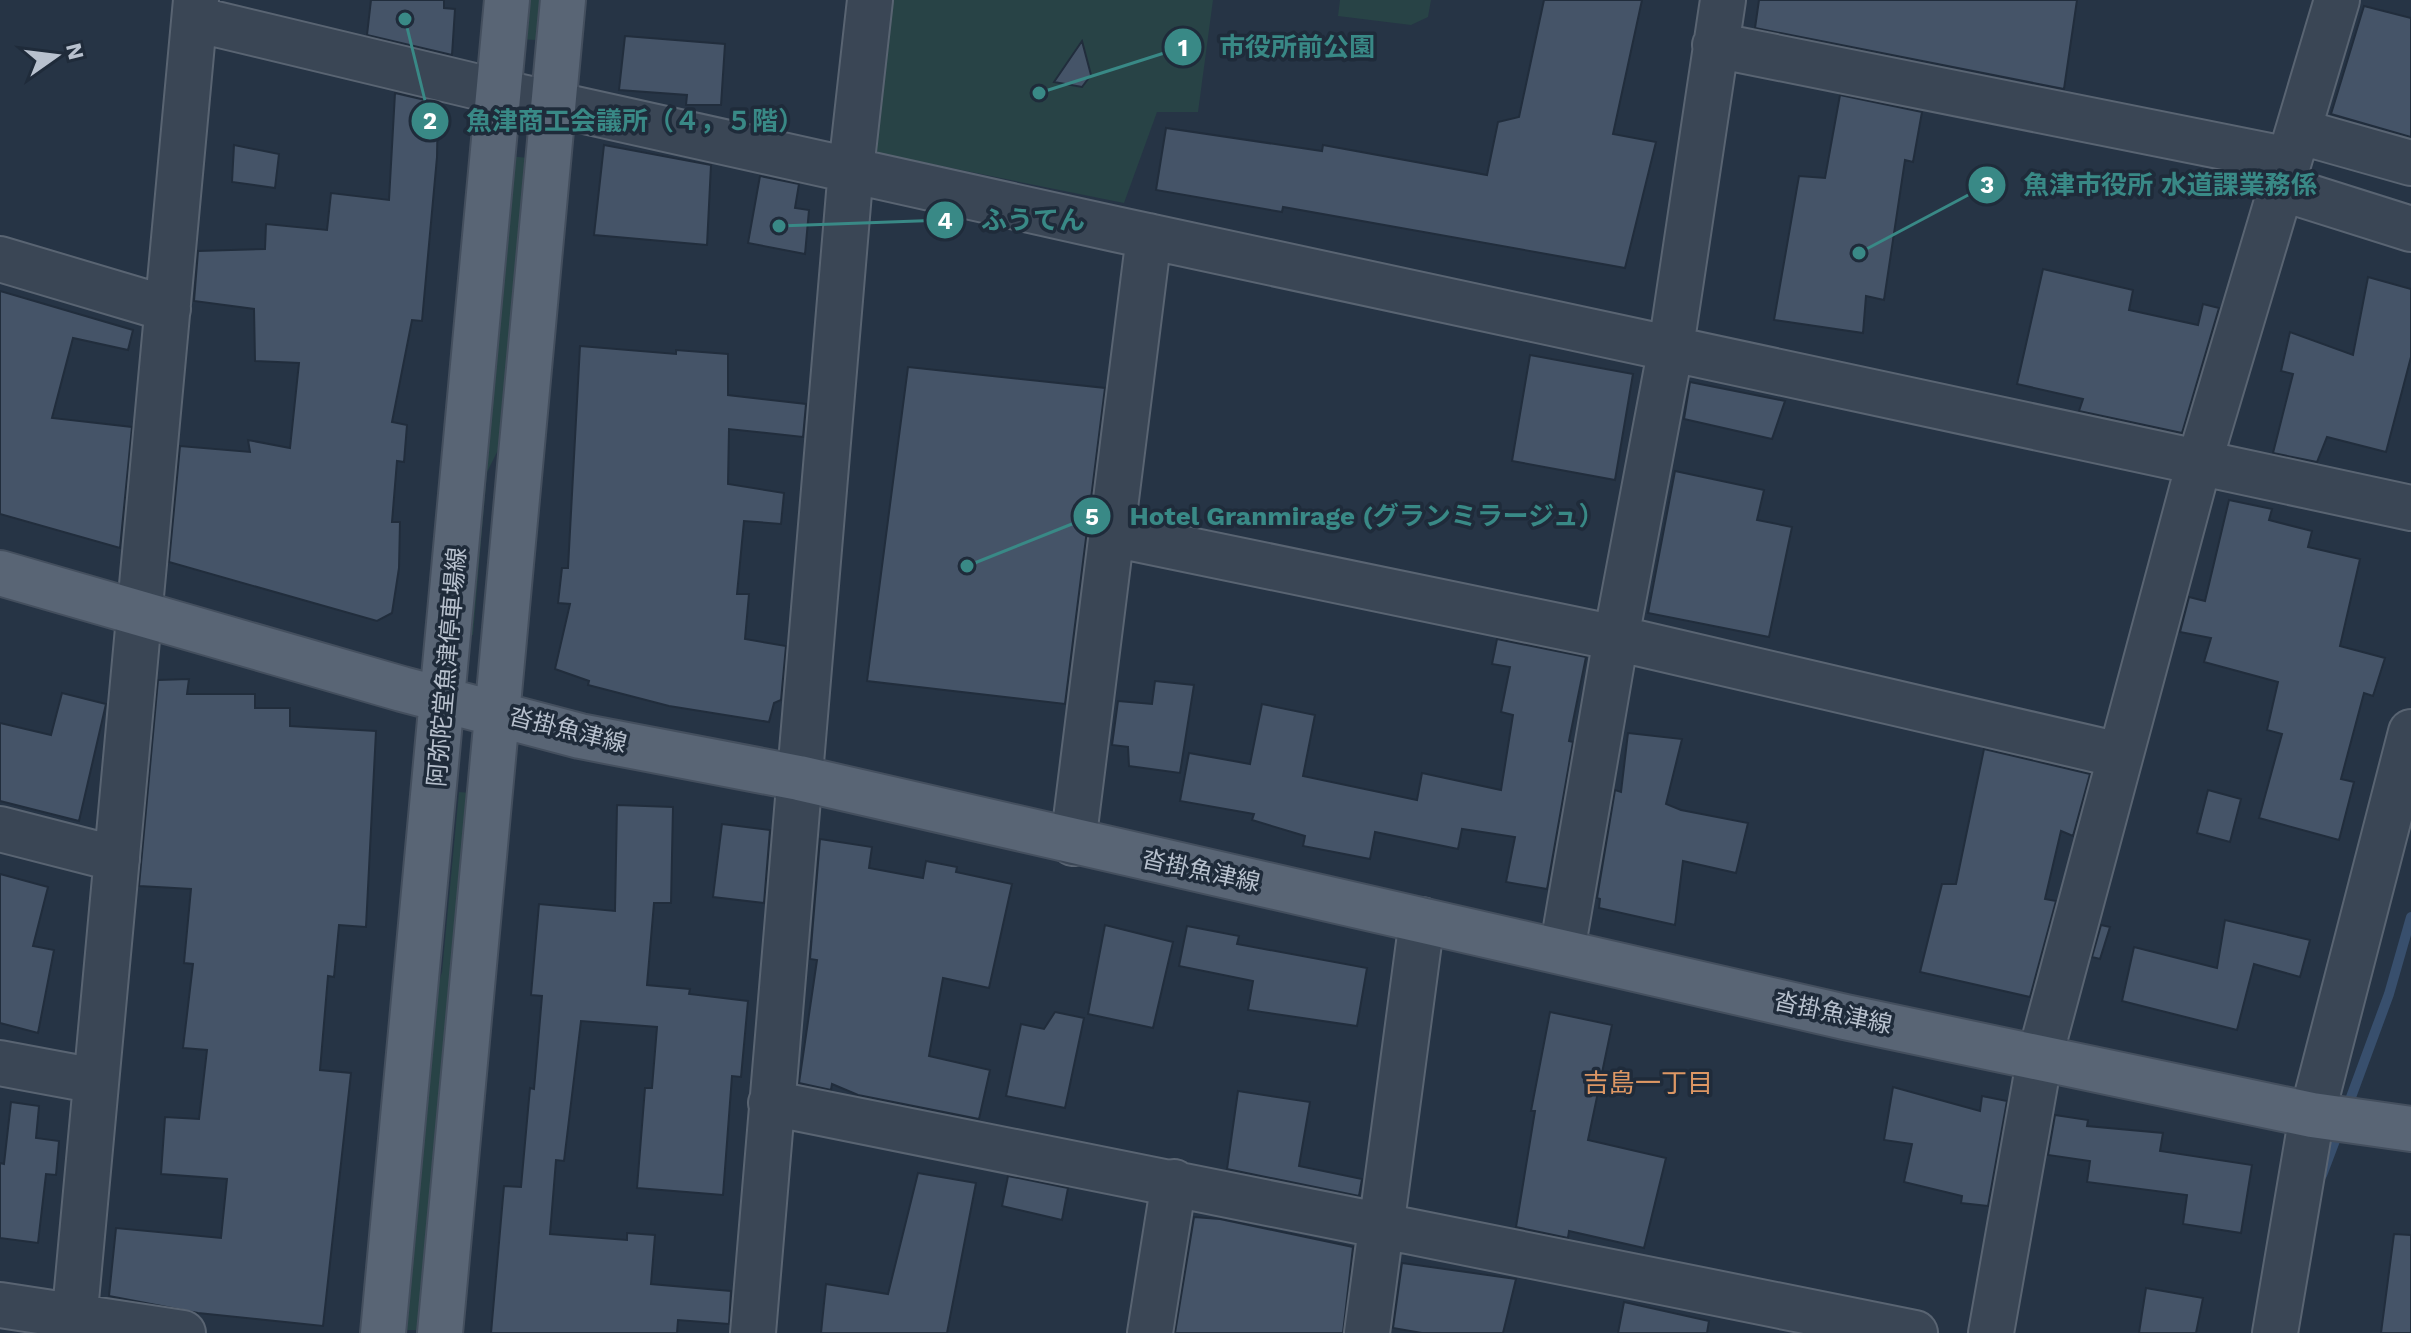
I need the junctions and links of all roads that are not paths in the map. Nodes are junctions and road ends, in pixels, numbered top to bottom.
1 (507, 0) edge
2 (563, 0) edge
3 (870, 0) edge
4 (1723, 0) edge
5 (2337, 0) edge
6 (196, 10) edge
7 (1715, 45) junction
8 (499, 92) junction
9 (554, 104) junction
10 (2290, 160) junction
11 (2411, 163) edge
12 (851, 169) junction
13 (2411, 229) edge
14 (1149, 236) junction
15 (0, 259) edge
16 (168, 309) junction
17 (1671, 347) junction
18 (2199, 463) junction
19 (2411, 508) edge
20 (1112, 534) junction
21 (0, 573) edge
22 (139, 614) junction
23 (1616, 638) junction
24 (444, 700) junction
25 (498, 713) junction
26 (2411, 732) edge
27 (2119, 755) junction
28 (799, 778) junction
29 (0, 829) edge
30 (1073, 843) junction
31 (117, 859) junction
32 (1422, 920) junction
33 (1562, 951) junction
34 (2040, 1056) junction
35 (0, 1063) edge
36 (96, 1081) junction
37 (771, 1103) junction
38 (2312, 1115) junction
39 (2411, 1129) edge
40 (1174, 1182) junction
41 (1382, 1223) junction
42 (0, 1305) edge
43 (73, 1324) edge
44 (183, 1333) edge
45 (383, 1333) edge
46 (440, 1333) edge
47 (753, 1333) edge
48 (1150, 1333) edge
49 (1367, 1333) edge
50 (1915, 1333) edge
51 (1991, 1333) edge
52 (2275, 1333) edge

1 - 8 main road, 阿弥陀堂魚津停車場線
2 - 9 main road
3 - 12 street
4 - 7 street
5 - 10 street
6 - 8 street
6 - 16 street
7 - 10 street
7 - 17 street
8 - 9 street
8 - 24 main road, 阿弥陀堂魚津停車場線
9 - 12 street
9 - 25 main road
10 - 11 street
10 - 13 street
10 - 18 street
12 - 14 street
12 - 28 street
14 - 17 street
14 - 20 street
15 - 16 street
16 - 22 street
17 - 18 street
17 - 23 street
18 - 19 street
18 - 27 street
20 - 23 street
20 - 30 street
21 - 22 main road, 沓掛魚津線
22 - 24 main road, 沓掛魚津線
22 - 31 street
23 - 27 street
23 - 33 street
24 - 25 main road, 沓掛魚津線
24 - 45 main road, 阿弥陀堂魚津停車場線
25 - 28 main road, 沓掛魚津線
25 - 46 main road
26 - 38 street
27 - 34 street
28 - 30 main road, 沓掛魚津線
28 - 37 street
29 - 31 street
30 - 32 main road, 沓掛魚津線
31 - 36 street
32 - 33 main road, 沓掛魚津線
32 - 41 street
33 - 34 main road, 沓掛魚津線
34 - 38 main road, 沓掛魚津線
34 - 51 street
35 - 36 street
36 - 43 street
37 - 40 street
37 - 47 street
38 - 39 main road, 沓掛魚津線
38 - 52 street
40 - 41 street
40 - 48 street
41 - 49 street
41 - 50 street
42 - 43 street
43 - 44 street

